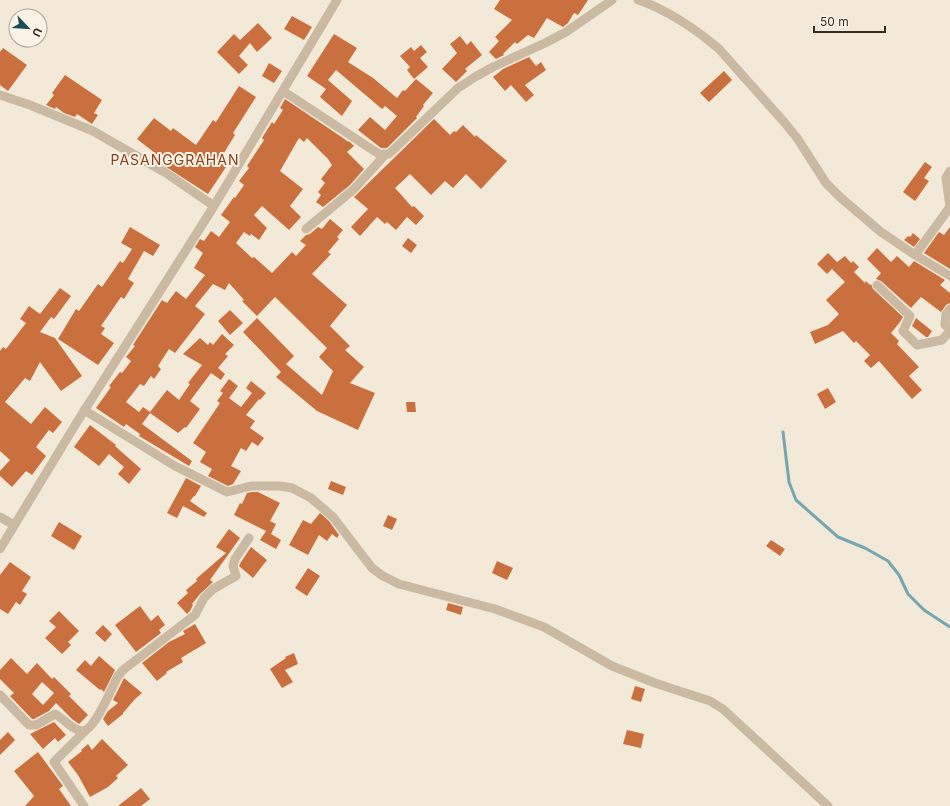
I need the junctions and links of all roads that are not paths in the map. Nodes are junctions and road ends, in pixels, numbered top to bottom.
1 (337, 0) edge
2 (612, 0) edge
3 (638, 0) edge
4 (283, 91) junction
5 (0, 95) edge
6 (385, 155) junction
7 (950, 171) edge
8 (214, 206) junction
9 (306, 229) dead end
10 (915, 255) junction
11 (950, 276) edge
12 (877, 285) dead end
13 (950, 309) edge
14 (950, 330) edge
15 (84, 410) junction
16 (0, 517) edge
17 (14, 525) junction
18 (249, 538) dead end
19 (0, 549) edge
20 (0, 695) edge
21 (86, 730) junction
22 (84, 806) edge
23 (828, 806) edge

1 - 4 street
2 - 6 street
3 - 10 street
4 - 6 street
4 - 8 street
5 - 8 street
6 - 9 street
7 - 10 street
8 - 15 street
10 - 11 street
12 - 14 street
13 - 14 street
15 - 17 street
15 - 23 street
16 - 17 street
17 - 19 street
18 - 21 street
20 - 21 street
21 - 22 street

